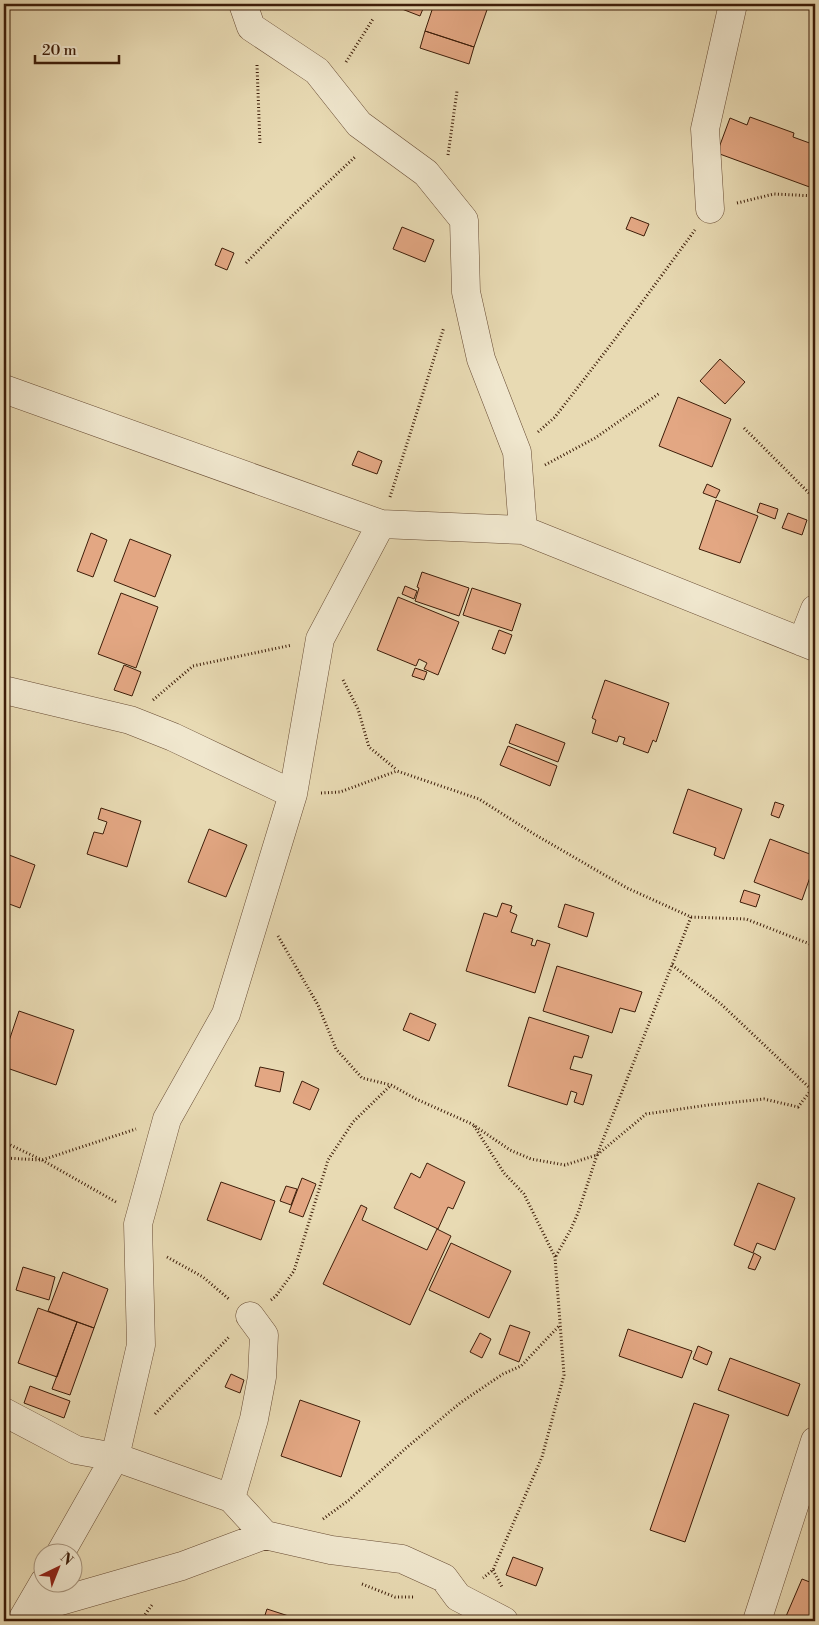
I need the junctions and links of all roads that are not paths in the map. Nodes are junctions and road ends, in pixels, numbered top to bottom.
1 (733, 4) edge
2 (247, 16) edge
3 (710, 210) road end
4 (4, 389) edge
5 (381, 524) junction
6 (523, 530) junction
7 (815, 609) edge
8 (809, 645) edge
9 (4, 690) edge
10 (293, 794) junction
11 (250, 1316) road end
12 (4, 1412) edge
13 (815, 1441) edge
14 (115, 1456) junction
15 (231, 1498) junction
16 (265, 1535) junction
17 (67, 1542) edge
18 (38, 1592) edge
19 (25, 1616) edge
20 (504, 1621) edge
21 (757, 1621) edge

1 - 3 street
2 - 6 street
4 - 5 street
5 - 6 street
5 - 10 street
6 - 8 street
7 - 8 street
9 - 10 street
10 - 14 street
11 - 15 street
12 - 14 street
13 - 21 street
14 - 15 street
14 - 17 street
15 - 16 street
16 - 19 street
16 - 20 street
18 - 19 street

